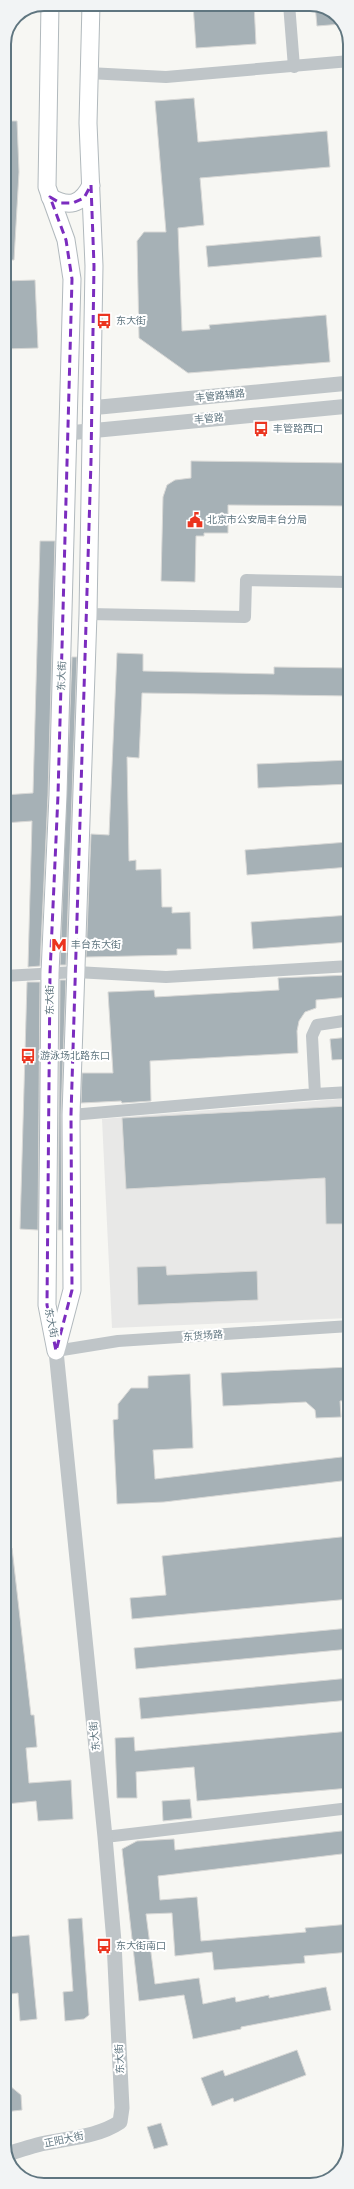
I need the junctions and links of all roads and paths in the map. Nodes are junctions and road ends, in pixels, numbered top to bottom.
1 (50, 11) edge
2 (91, 11) edge
3 (290, 11) edge
4 (343, 62) edge
5 (294, 66) junction
6 (88, 73) junction
7 (91, 185) junction
8 (50, 197) junction
9 (343, 385) edge
10 (343, 407) edge
11 (90, 408) junction
12 (90, 430) junction
13 (68, 433) junction
14 (343, 582) edge
15 (88, 614) junction
16 (343, 966) edge
17 (76, 972) junction
18 (50, 974) junction
19 (11, 976) edge
20 (343, 1021) edge
21 (343, 1092) edge
22 (315, 1094) junction
23 (71, 1115) junction
24 (343, 1326) edge
25 (56, 1351) junction
26 (343, 1809) edge
27 (106, 1837) junction
28 (120, 2122) joint
29 (12, 2152) edge

1 - 8 main road, 东大街
2 - 6 main road, 东大街
3 - 5 street
4 - 5 street
5 - 6 street
6 - 7 main road, 东大街
7 - 8 main road
7 - 11 main road, 东大街
8 - 13 main road, 东大街
9 - 11 street, 丰管路辅路
10 - 12 street, 丰管路
11 - 12 main road, 东大街
12 - 13 street, 丰管路
12 - 15 main road, 东大街
13 - 18 main road, 东大街
14 - 15 street
15 - 17 main road, 东大街
16 - 17 street
17 - 18 street
17 - 23 main road, 东大街
18 - 19 street
18 - 25 main road, 东大街
20 - 22 street
21 - 22 street
22 - 23 street
23 - 25 main road, 东大街
24 - 25 street, 东货场路
25 - 27 street, 东大街
26 - 27 street
27 - 28 street, 东大街
28 - 29 street, 正阳大街

